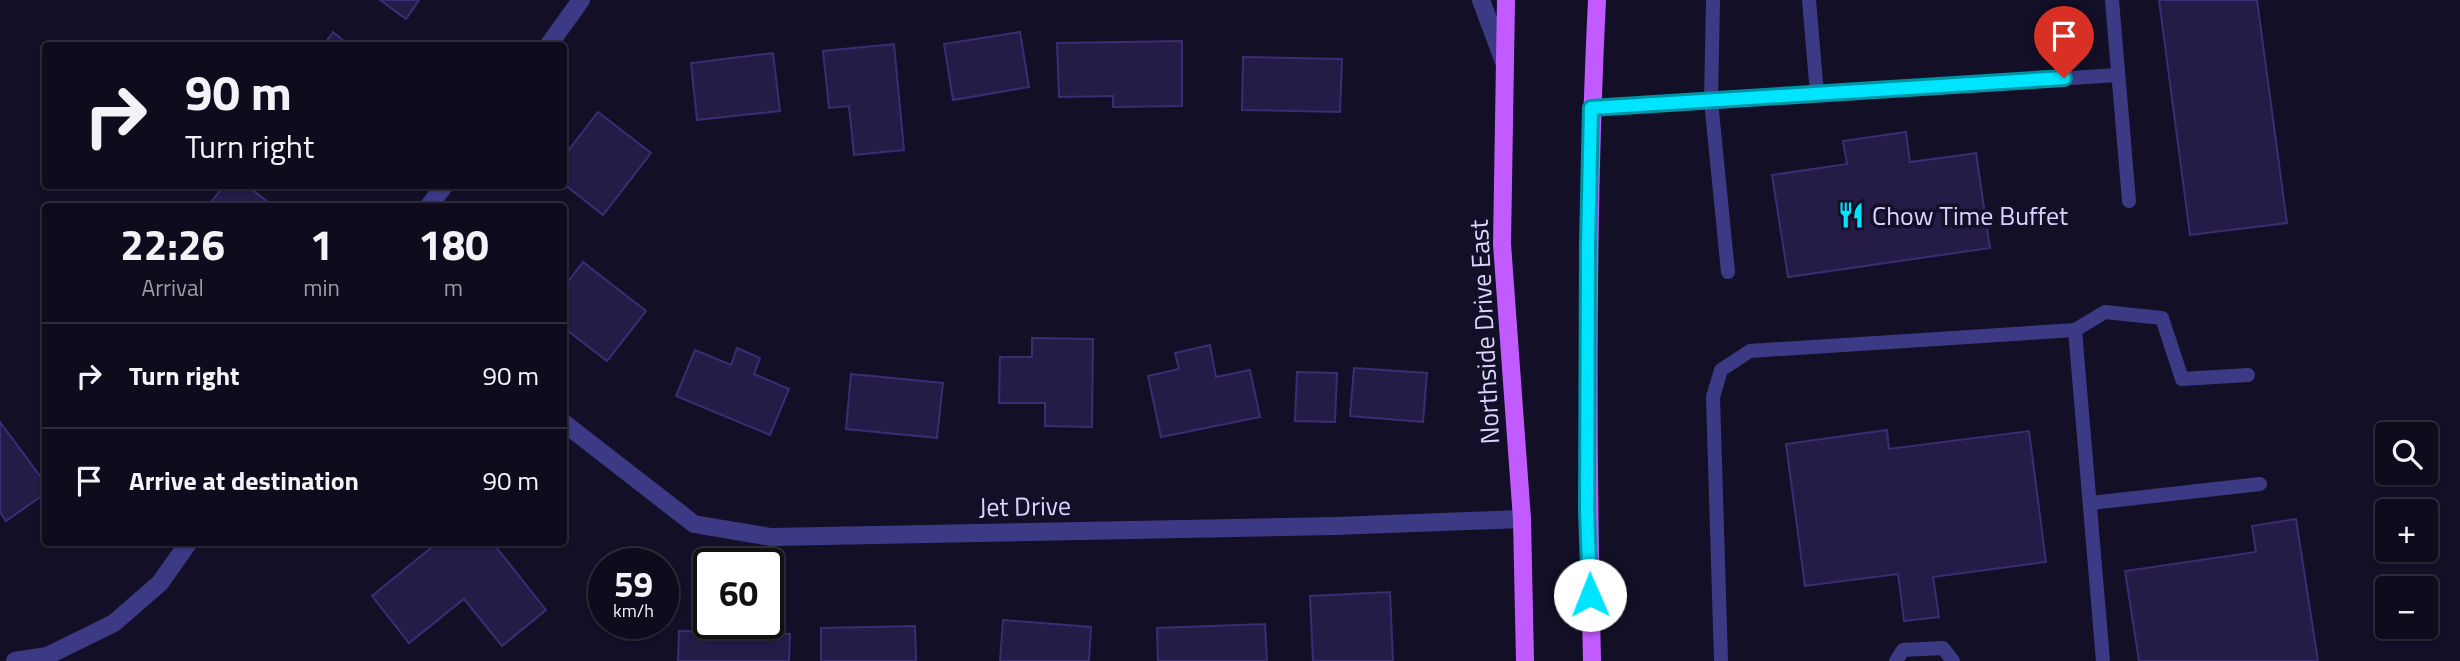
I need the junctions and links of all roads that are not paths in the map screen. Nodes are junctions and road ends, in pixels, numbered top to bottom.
1 (581, 0) edge
2 (1481, 0) edge
3 (1506, 0) edge
4 (1597, 0) edge
5 (1713, 0) edge
6 (1809, 0) edge
7 (2112, 0) edge
8 (551, 42) edge
9 (1504, 63) junction
10 (2118, 75) junction
11 (1817, 94) junction
12 (1711, 101) junction
13 (1591, 108) junction
14 (2129, 201) dead end
15 (1728, 272) dead end
16 (2076, 330) junction
17 (2248, 375) dead end
18 (567, 425) edge
19 (2260, 484) dead end
20 (2091, 503) junction
21 (1522, 519) junction
22 (186, 546) edge
23 (15, 661) edge
24 (1525, 661) edge
25 (1592, 661) edge
26 (1721, 661) edge
27 (1896, 661) edge
28 (1953, 661) edge
29 (2104, 661) edge

1 - 8 street
2 - 9 street
3 - 9 main road, Northside Drive East
4 - 13 main road
5 - 12 lane
6 - 11 lane
7 - 10 lane
9 - 21 main road, Northside Drive East
10 - 11 lane
10 - 14 lane
11 - 12 lane
12 - 13 lane
12 - 15 lane
13 - 25 main road
16 - 17 lane
16 - 20 lane
16 - 26 lane
18 - 21 street, Jet Drive
19 - 20 lane
20 - 29 lane
21 - 24 main road, Northside Drive East
22 - 23 street
27 - 28 lane

